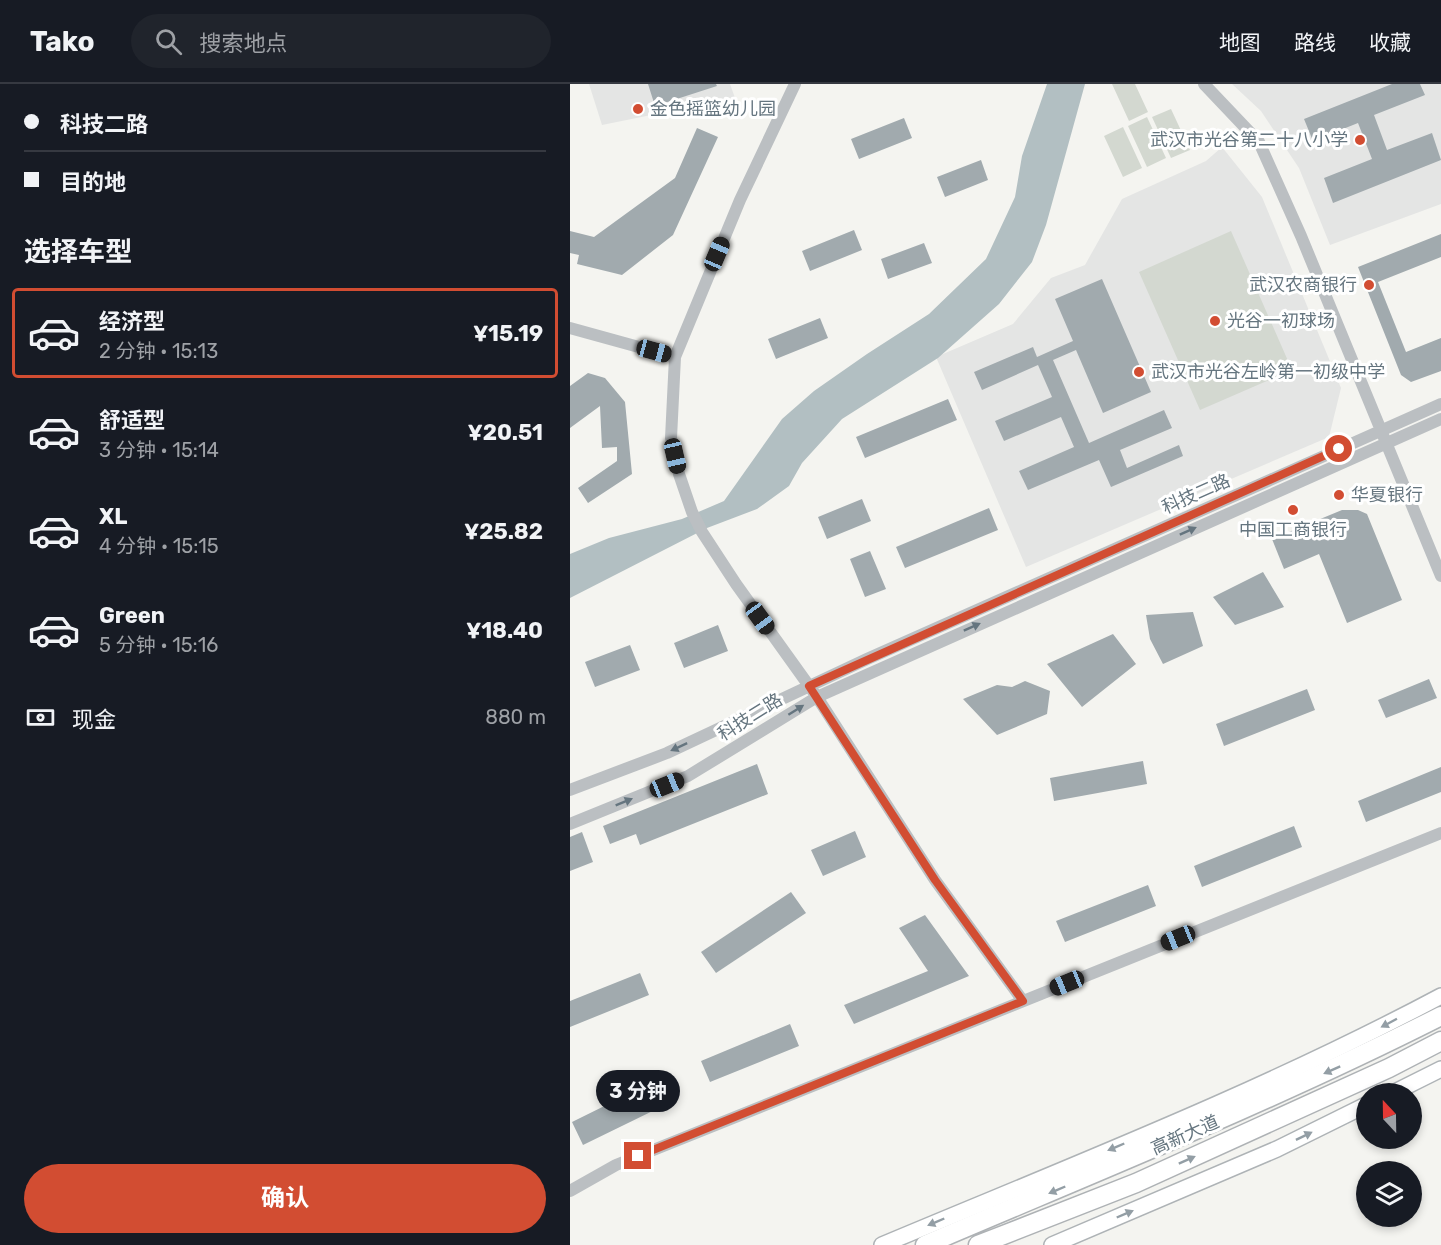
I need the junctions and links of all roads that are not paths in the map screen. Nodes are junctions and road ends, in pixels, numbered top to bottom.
1 (795, 84) edge
2 (1204, 84) edge
3 (570, 328) edge
4 (675, 357) junction
5 (1441, 404) edge
6 (1441, 419) edge
7 (1382, 429) junction
8 (1387, 444) junction
9 (1441, 576) edge
10 (809, 686) junction
11 (817, 697) junction
12 (570, 790) edge
13 (570, 824) edge
14 (1441, 832) edge
15 (1441, 996) edge
16 (1023, 1001) junction
17 (1441, 1016) edge
18 (1441, 1041) edge
19 (1441, 1069) edge
20 (1413, 1083) edge
21 (1356, 1111) edge
22 (570, 1191) edge
23 (882, 1245) edge
24 (925, 1245) edge
25 (978, 1245) edge
26 (1052, 1245) edge

1 - 4 street
2 - 7 street
3 - 4 street
4 - 10 street
5 - 7 street, 科技二路
6 - 8 street, 科技二路
7 - 8 street
7 - 10 street, 科技二路
8 - 9 street
11 -> 8 street, 科技二路
10 - 11 street
10 -> 12 street, 科技二路
13 -> 11 street, 科技二路
11 - 16 street
14 - 16 street
15 -> 23 main road
16 - 22 street
17 -> 24 highway, 高新大道
25 -> 18 highway, 高新大道
19 - 20 main road
26 -> 21 main road

